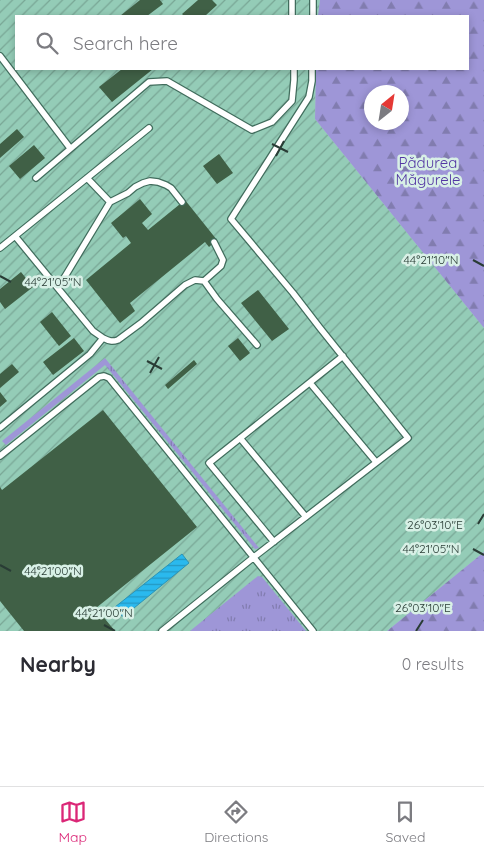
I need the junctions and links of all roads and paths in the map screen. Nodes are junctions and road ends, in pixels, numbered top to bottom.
1 (292, 0) edge
2 (313, 0) edge
3 (292, 15) edge
4 (312, 15) edge
5 (0, 56) edge
6 (294, 70) edge
7 (312, 70) edge
8 (149, 128) dead end
9 (70, 148) junction
10 (36, 178) dead end
11 (87, 178) junction
12 (110, 202) junction
13 (182, 202) dead end
14 (15, 236) junction
15 (214, 242) dead end
16 (0, 248) edge
17 (204, 281) junction
18 (58, 288) junction
19 (103, 338) junction
20 (257, 345) dead end
21 (343, 356) junction
22 (310, 383) junction
23 (0, 428) edge
24 (240, 438) junction
25 (0, 456) edge
26 (376, 462) junction
27 (306, 517) junction
28 (274, 542) junction
29 (254, 558) junction
30 (162, 631) edge
31 (313, 631) edge

1 - 3 lane
2 - 4 lane
5 - 9 lane
6 - 9 lane
7 - 21 lane
8 - 11 lane
9 - 10 lane
11 - 12 lane
11 - 14 lane
12 - 13 lane
12 - 18 lane
14 - 16 lane
14 - 18 lane
15 - 17 lane
17 - 19 lane
17 - 20 lane
18 - 19 lane
19 - 23 lane
21 - 22 lane
21 - 26 lane
22 - 24 lane
22 - 26 lane
24 - 27 lane
24 - 28 lane
25 - 29 lane
26 - 27 lane
27 - 28 lane
28 - 29 lane
29 - 30 lane
29 - 31 lane

